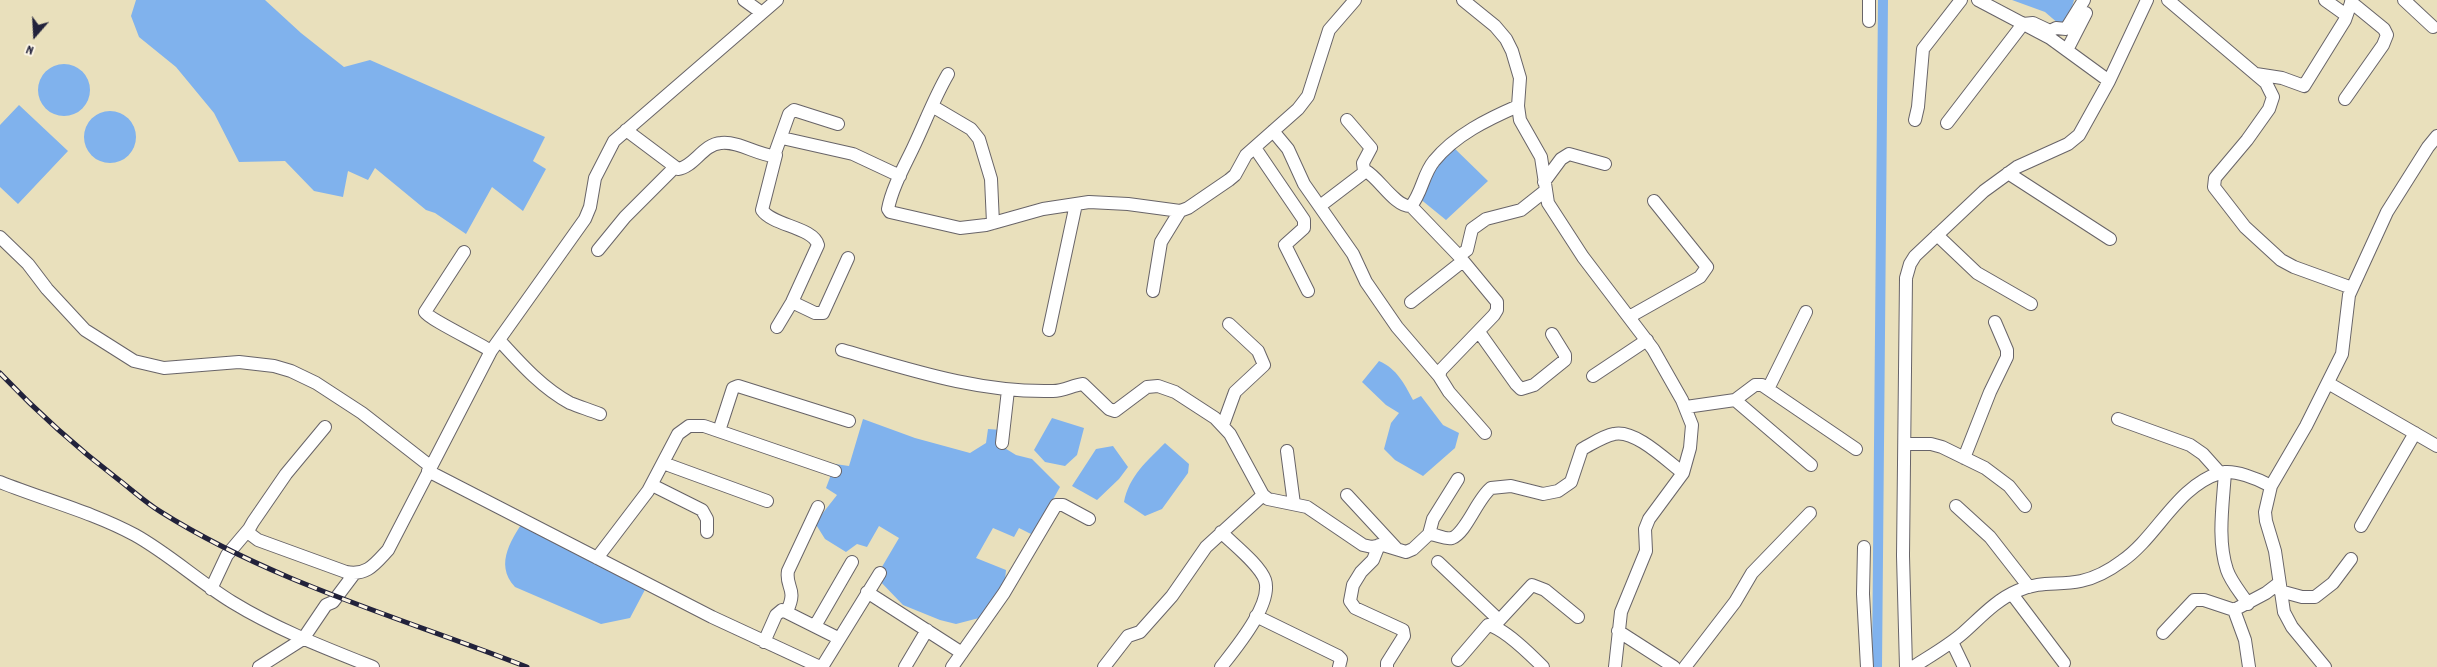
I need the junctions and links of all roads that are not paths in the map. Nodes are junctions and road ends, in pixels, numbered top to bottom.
1 (744, 0) edge
2 (777, 0) edge
3 (1355, 0) edge
4 (1463, 0) edge
5 (1869, 0) edge
6 (1961, 0) edge
7 (1978, 0) edge
8 (2084, 0) edge
9 (2092, 0) edge
10 (2147, 0) edge
11 (2168, 0) edge
12 (2325, 0) edge
13 (2404, 0) edge
14 (2351, 1) edge
15 (762, 13) junction
16 (2346, 15) junction
17 (1869, 21) dead end
18 (2023, 24) junction
19 (2434, 27) dead end
20 (2067, 50) junction
21 (948, 74) dead end
22 (2256, 74) junction
23 (2109, 81) junction
24 (2345, 99) dead end
25 (932, 106) junction
26 (1518, 106) junction
27 (1347, 120) dead end
28 (1915, 120) dead end
29 (1947, 123) dead end
30 (838, 124) dead end
31 (626, 130) junction
32 (1273, 131) junction
33 (2437, 136) edge
34 (782, 138) junction
35 (1255, 148) junction
36 (776, 155) junction
37 (1605, 164) dead end
38 (675, 168) junction
39 (1364, 171) junction
40 (2008, 173) junction
41 (900, 176) junction
42 (1545, 187) junction
43 (1654, 201) dead end
44 (1076, 204) junction
45 (1320, 206) junction
46 (1411, 206) junction
47 (1180, 211) junction
48 (993, 223) junction
49 (1937, 235) junction
50 (0, 237) edge
51 (2110, 239) dead end
52 (598, 250) dead end
53 (464, 252) dead end
54 (848, 258) dead end
55 (1461, 258) junction
56 (2352, 288) junction
57 (1152, 291) dead end
58 (1308, 291) dead end
59 (792, 302) junction
60 (1411, 302) dead end
61 (2031, 304) dead end
62 (1806, 312) dead end
63 (1629, 317) junction
64 (1995, 322) dead end
65 (1229, 324) dead end
66 (777, 328) dead end
67 (1050, 330) dead end
68 (1552, 334) dead end
69 (1482, 336) junction
70 (499, 340) junction
71 (1647, 340) junction
72 (842, 350) dead end
73 (491, 351) junction
74 (1439, 376) junction
75 (1593, 376) dead end
76 (2328, 383) junction
77 (1768, 389) junction
78 (1008, 390) junction
79 (1735, 400) junction
80 (1686, 407) junction
81 (600, 414) dead end
82 (2118, 419) dead end
83 (850, 421) dead end
84 (1223, 425) junction
85 (325, 427) dead end
86 (719, 431) junction
87 (1485, 433) dead end
88 (2415, 433) junction
89 (1002, 443) dead end
90 (1905, 444) junction
91 (2437, 446) edge
92 (1856, 449) dead end
93 (1287, 452) dead end
94 (1964, 458) junction
95 (663, 463) junction
96 (1811, 464) dead end
97 (429, 469) junction
98 (835, 471) dead end
99 (1683, 473) junction
100 (2223, 473) junction
101 (1458, 479) dead end
102 (0, 482) edge
103 (652, 485) junction
104 (2271, 486) junction
105 (1263, 495) junction
106 (1347, 495) dead end
107 (766, 501) dead end
108 (1294, 504) junction
109 (1956, 506) dead end
110 (2025, 506) dead end
111 (818, 507) dead end
112 (1810, 513) dead end
113 (1089, 519) dead end
114 (2361, 526) dead end
115 (250, 528) junction
116 (707, 532) dead end
117 (1221, 532) junction
118 (1429, 534) junction
119 (1379, 545) junction
120 (1864, 547) dead end
121 (1400, 551) junction
122 (597, 558) junction
123 (2351, 560) dead end
124 (852, 562) dead end
125 (1438, 562) dead end
126 (880, 573) dead end
127 (354, 574) junction
128 (2029, 587) junction
129 (2280, 587) junction
130 (211, 589) junction
131 (867, 592) junction
132 (2012, 594) junction
133 (2248, 604) junction
134 (2234, 610) junction
135 (787, 612) junction
136 (1256, 616) junction
137 (1578, 617) dead end
138 (1496, 623) junction
139 (815, 626) junction
140 (926, 630) junction
141 (1618, 631) junction
142 (2163, 633) dead end
143 (838, 638) junction
144 (303, 639) junction
145 (764, 642) junction
146 (1952, 642) junction
147 (962, 653) junction
148 (1458, 660) dead end
149 (2064, 663) dead end
150 (259, 667) edge
151 (373, 667) edge
152 (821, 667) edge
153 (905, 667) edge
154 (952, 667) edge
155 (1104, 667) edge
156 (1221, 667) edge
157 (1339, 667) edge
158 (1387, 667) edge
159 (1543, 667) edge
160 (1615, 667) edge
161 (1674, 667) edge
162 (1685, 667) edge
163 (1867, 667) edge
164 (1906, 667) edge
165 (1913, 667) edge
166 (1964, 667) edge
167 (2249, 667) edge
168 (2325, 667) edge

1 - 15 street
2 - 15 street
3 - 32 street
4 - 26 street
5 - 17 street
6 - 28 street
7 - 18 street
8 - 18 street
9 - 20 street
10 - 23 street
11 - 22 street
12 - 16 street
13 - 19 street
14 - 16 street
14 - 24 street
15 - 31 street
16 - 22 street
18 - 20 street
18 - 29 street
20 - 23 street
21 - 25 street
22 - 56 street
23 - 40 street
25 - 41 street
25 - 48 street
26 - 42 street
26 - 46 street
27 - 39 street
30 - 34 street
31 - 38 street
31 - 70 street
32 - 35 street
32 - 45 street
33 - 56 street
34 - 36 street
34 - 41 street
35 - 47 street
35 - 58 street
36 - 38 street
36 - 59 street
37 - 42 street
38 - 52 street
39 - 45 street
39 - 46 street
40 - 49 street
40 - 51 street
41 - 48 street
42 - 55 street
42 - 63 street
43 - 63 street
44 - 47 street
44 - 48 street
44 - 67 street
45 - 74 street
46 - 55 street
47 - 57 street
49 - 61 street
49 - 90 street
50 - 97 street
53 - 73 street
54 - 59 street
55 - 60 street
55 - 69 street
56 - 76 street
59 - 66 street
62 - 77 street
63 - 71 street
64 - 94 street
65 - 84 street
68 - 69 street
69 - 74 street
70 - 73 street
70 - 81 street
71 - 75 street
71 - 80 street
72 - 78 street
73 - 97 street
74 - 87 street
76 - 88 street
76 - 104 street
77 - 79 street
77 - 92 street
78 - 84 street
78 - 89 street
79 - 80 street
79 - 96 street
80 - 99 street
82 - 100 street
83 - 86 street
84 - 105 street
85 - 115 street
86 - 95 street
86 - 98 street
88 - 91 street
88 - 114 street
90 - 94 street
90 - 164 street
93 - 108 street
94 - 110 street
95 - 103 street
95 - 107 street
97 - 122 street
97 - 127 street
99 - 118 street
99 - 141 street
100 - 104 street
100 - 128 street
100 - 133 street
101 - 118 street
102 - 130 street
103 - 116 street
103 - 122 street
104 - 129 street
105 - 108 street
105 - 117 street
106 - 121 street
108 - 119 street
109 - 128 street
111 - 135 street
112 - 162 street
113 - 147 street
115 - 127 street
115 - 130 street
117 - 136 street
117 - 155 street
118 - 121 street
119 - 121 street
119 - 158 street
120 - 163 street
122 - 145 street
123 - 129 street
124 - 139 street
125 - 138 street
126 - 131 street
127 - 144 street
128 - 132 street
129 - 133 street
129 - 168 street
130 - 144 street
131 - 140 street
131 - 143 street
132 - 146 street
132 - 149 street
133 - 134 street
134 - 142 street
134 - 167 street
135 - 139 street
135 - 145 street
136 - 156 street
136 - 157 street
137 - 138 street
138 - 148 street
138 - 159 street
139 - 143 street
140 - 147 street
140 - 153 street
141 - 160 street
141 - 161 street
143 - 152 street
144 - 150 street
144 - 151 street
145 - 152 street
146 - 165 street
146 - 166 street
147 - 154 street

